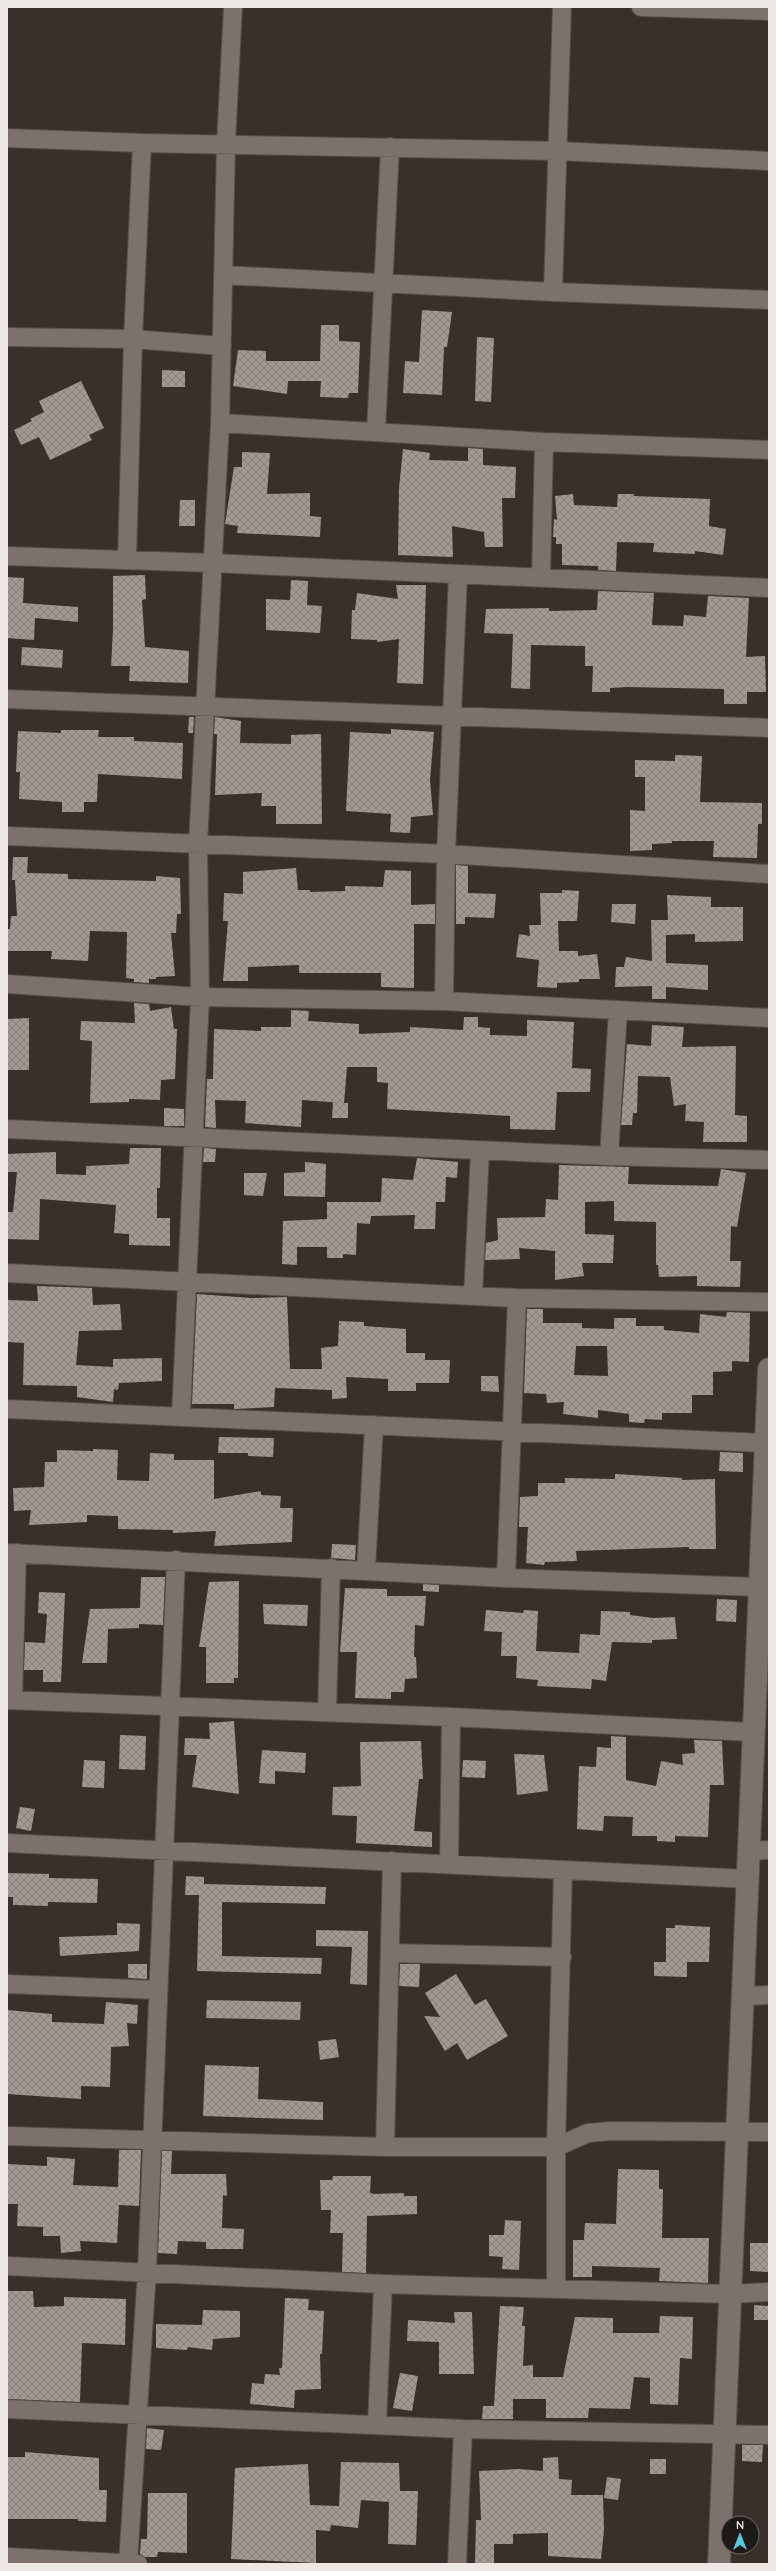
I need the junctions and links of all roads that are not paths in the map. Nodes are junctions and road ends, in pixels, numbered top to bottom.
1 (233, 7) edge
2 (562, 7) edge
3 (641, 7) edge
4 (769, 11) edge
5 (7, 138) edge
6 (142, 143) junction
7 (226, 143) junction
8 (390, 147) junction
9 (558, 151) junction
10 (769, 161) edge
11 (223, 275) junction
12 (384, 284) junction
13 (553, 292) junction
14 (769, 300) edge
15 (7, 337) edge
16 (133, 339) junction
17 (222, 346) junction
18 (220, 423) junction
19 (376, 432) junction
20 (544, 442) junction
21 (769, 450) edge
22 (7, 556) edge
23 (127, 560) junction
24 (212, 563) junction
25 (458, 575) junction
26 (541, 577) junction
27 (769, 588) edge
28 (7, 699) edge
29 (207, 707) junction
30 (453, 718) junction
31 (769, 728) edge
32 (7, 836) edge
33 (198, 844) junction
34 (446, 854) junction
35 (769, 874) edge
36 (7, 984) edge
37 (200, 996) junction
38 (444, 1001) junction
39 (618, 1010) junction
40 (769, 1018) edge
41 (7, 1128) edge
42 (193, 1138) junction
43 (480, 1151) junction
44 (608, 1156) junction
45 (769, 1160) edge
46 (7, 1273) edge
47 (187, 1281) junction
48 (473, 1296) junction
49 (516, 1298) junction
50 (769, 1302) edge
51 (769, 1370) edge
52 (7, 1409) edge
53 (181, 1416) junction
54 (768, 1421) edge
55 (374, 1425) junction
56 (512, 1432) junction
57 (766, 1443) junction
58 (12, 1553) edge
59 (176, 1560) junction
60 (331, 1568) junction
61 (366, 1570) junction
62 (762, 1574) edge
63 (506, 1578) junction
64 (10, 1700) edge
65 (170, 1706) junction
66 (761, 1707) edge
67 (327, 1712) junction
68 (451, 1717) junction
69 (752, 1732) junction
70 (7, 1843) edge
71 (164, 1850) junction
72 (759, 1850) edge
73 (392, 1861) junction
74 (449, 1864) junction
75 (563, 1870) junction
76 (748, 1879) junction
77 (390, 1953) junction
78 (562, 1957) junction
79 (7, 1984) edge
80 (158, 1990) junction
81 (769, 1995) edge
82 (741, 1996) junction
83 (736, 2132) junction
84 (769, 2132) edge
85 (7, 2136) edge
86 (152, 2140) junction
87 (385, 2147) junction
88 (556, 2147) junction
89 (7, 2266) edge
90 (147, 2271) junction
91 (383, 2284) junction
92 (556, 2289) junction
93 (769, 2292) edge
94 (729, 2294) junction
95 (7, 2409) edge
96 (136, 2416) junction
97 (377, 2426) junction
98 (463, 2429) junction
99 (722, 2434) junction
100 (769, 2435) edge
101 (7, 2557) edge
102 (128, 2564) edge
103 (138, 2564) edge
104 (457, 2564) edge
105 (719, 2564) edge

1 - 7 street
2 - 9 street
3 - 4 street
5 - 6 street
6 - 7 street
6 - 16 street
7 - 8 street
7 - 11 street
8 - 9 street
8 - 12 street
9 - 10 street
9 - 13 street
11 - 12 street
11 - 17 street
12 - 13 street
12 - 19 street
13 - 14 street
15 - 16 street
16 - 17 street
16 - 23 street
17 - 18 street
18 - 19 street
18 - 24 street
19 - 20 street
20 - 21 street
20 - 26 street
22 - 23 street
23 - 24 street
24 - 25 street
24 - 29 street
25 - 26 street
25 - 30 street
26 - 27 street
28 - 29 street
29 - 30 street
29 - 33 street
30 - 31 street
30 - 34 street
32 - 33 street
33 - 34 street
33 - 37 street
34 - 35 street
34 - 38 street
36 - 37 street
37 - 38 street
37 - 42 street
38 - 39 street
39 - 40 street
39 - 44 street
41 - 42 street
42 - 43 street
42 - 47 street
43 - 44 street
43 - 48 street
44 - 45 street
46 - 47 street
47 - 48 street
47 - 53 street
48 - 49 street
49 - 50 street
49 - 56 street
51 - 54 street
52 - 53 street
53 - 55 street
54 - 57 street
55 - 56 street
55 - 61 street
56 - 57 street
56 - 63 street
57 - 62 street
58 - 59 street
58 - 64 street
59 - 60 street
59 - 65 street
60 - 61 street
60 - 67 street
61 - 63 street
62 - 63 street
62 - 66 street
64 - 65 street
65 - 67 street
65 - 71 street
66 - 69 street
67 - 68 street
68 - 69 street
68 - 74 street
69 - 72 street
70 - 71 street
71 - 73 street
71 - 80 street
72 - 76 street
73 - 74 street
73 - 77 street
74 - 75 street
75 - 76 street
75 - 78 street
76 - 82 street
77 - 78 street
77 - 87 street
78 - 88 street
79 - 80 street
80 - 86 street
81 - 82 street
82 - 83 street
83 - 84 street
83 - 88 street
83 - 94 street
85 - 86 street
86 - 87 street
86 - 90 street
87 - 88 street
88 - 92 street
89 - 90 street
90 - 91 street
90 - 96 street
91 - 92 street
91 - 97 street
92 - 94 street
93 - 94 street
94 - 99 street
95 - 96 street
96 - 97 street
96 - 102 street
97 - 98 street
98 - 99 street
98 - 104 street
99 - 100 street
99 - 105 street
101 - 102 street
102 - 103 street

